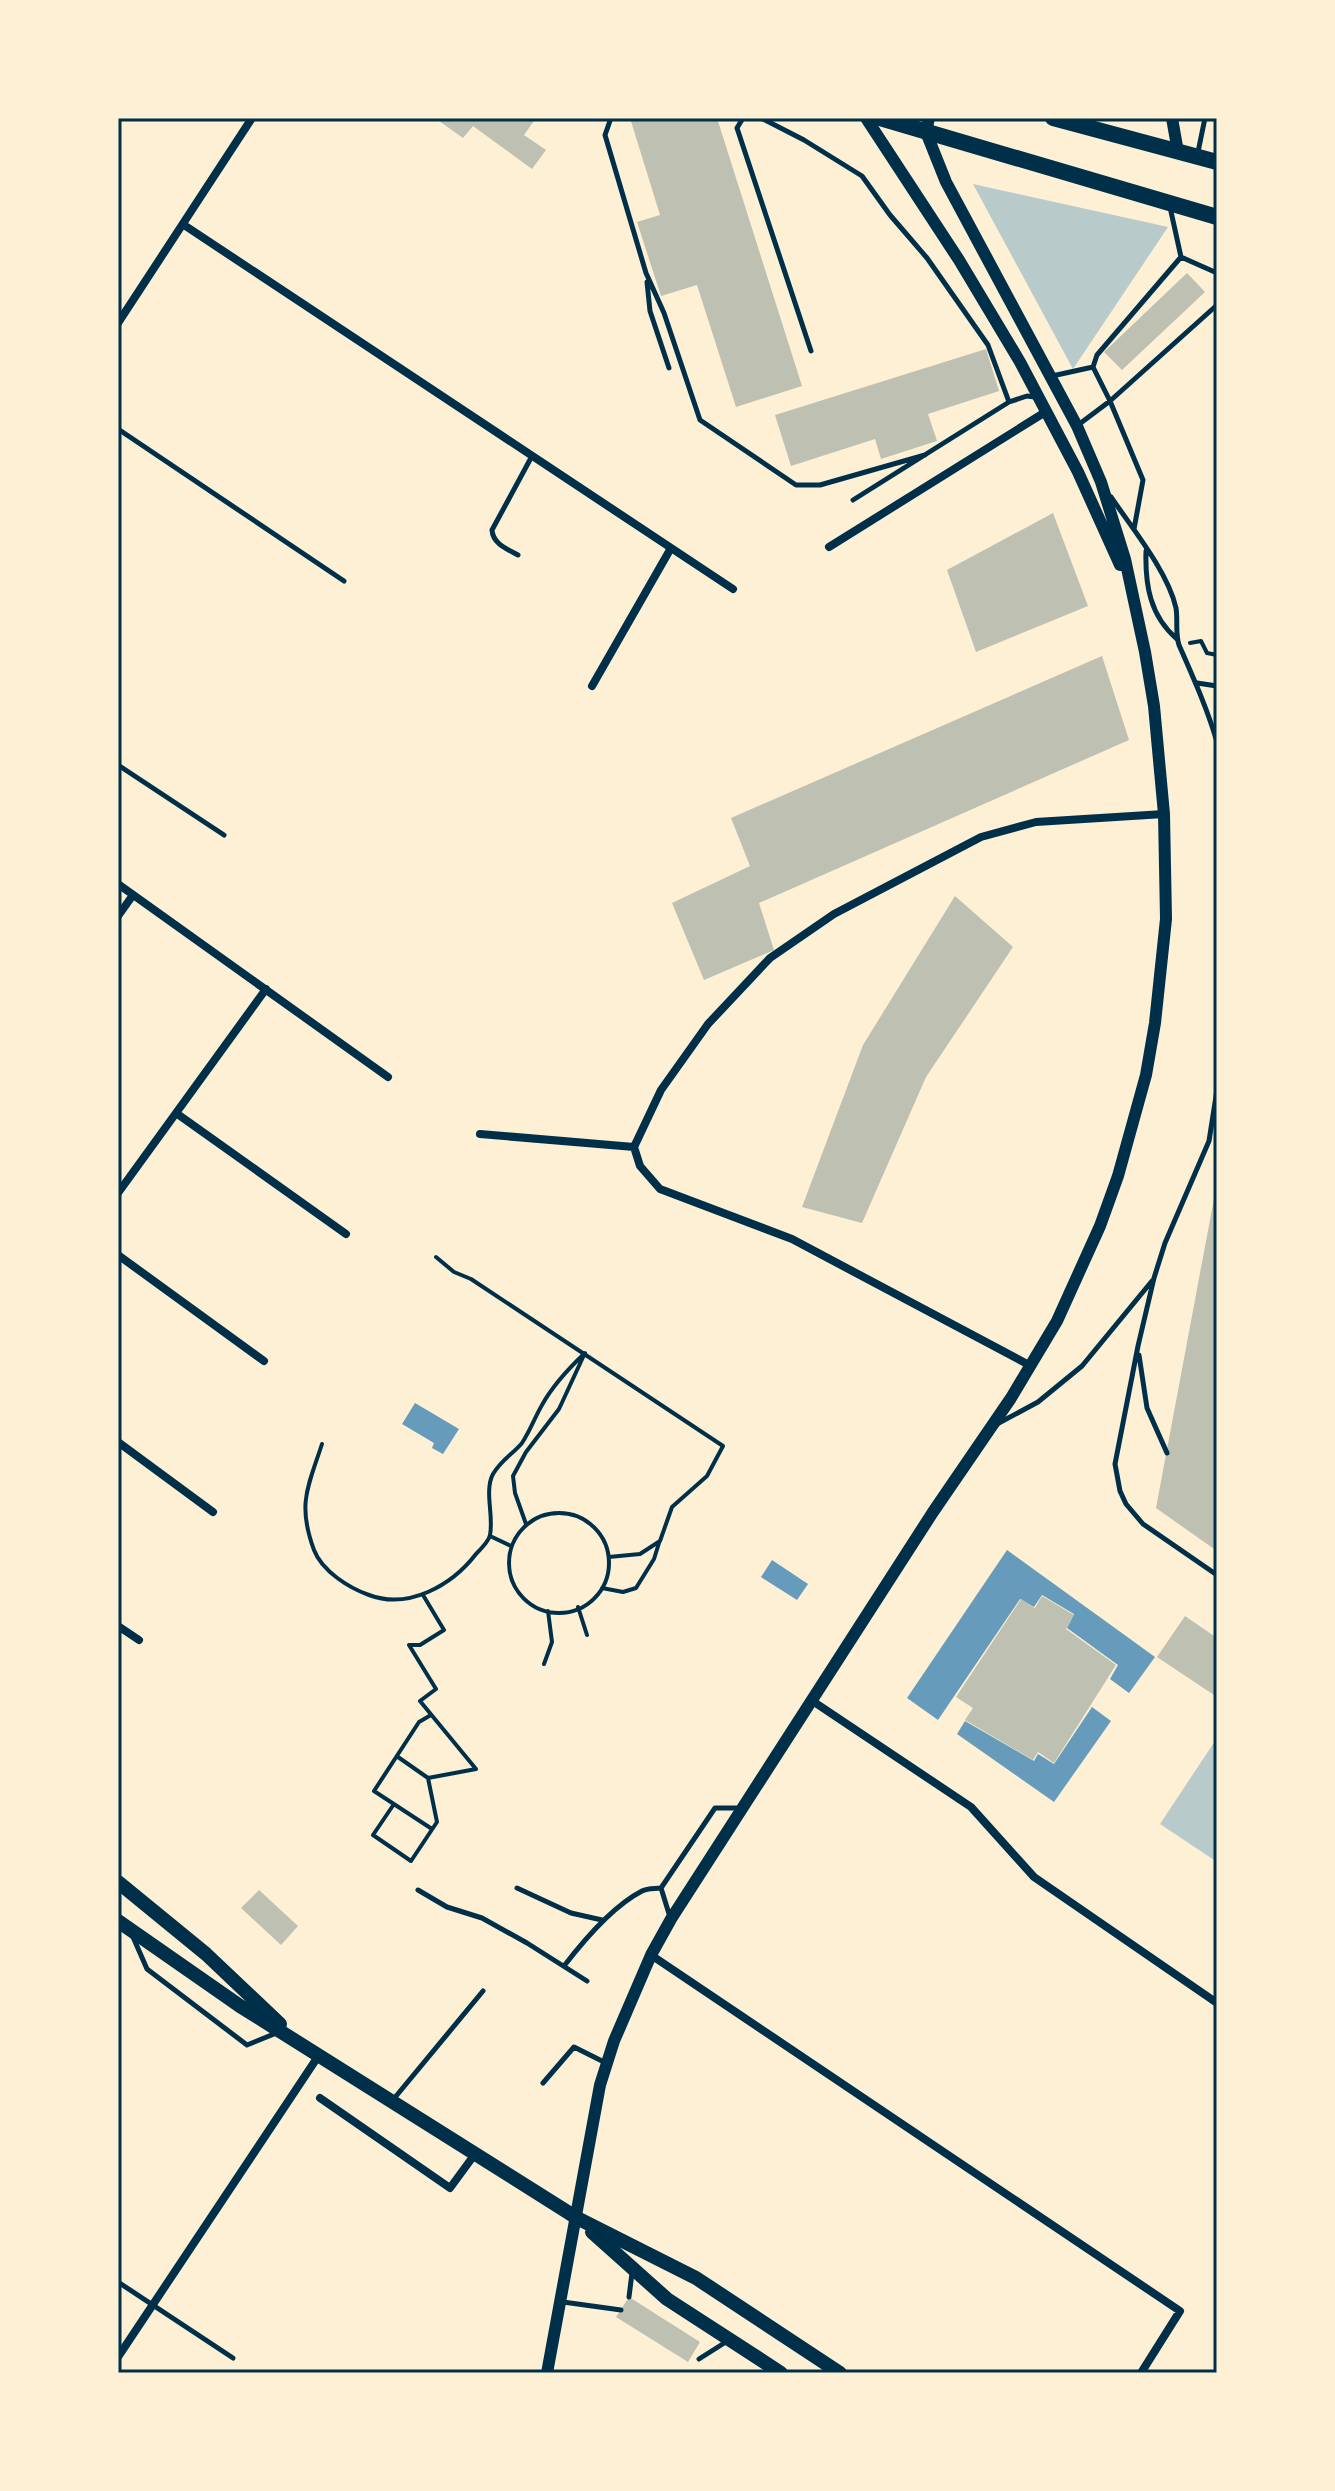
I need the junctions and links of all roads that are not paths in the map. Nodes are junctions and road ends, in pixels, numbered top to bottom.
1 (252, 118) edge
2 (611, 118) edge
3 (743, 118) edge
4 (761, 118) edge
5 (866, 118) edge
6 (880, 118) edge
7 (1053, 118) edge
8 (1172, 118) edge
9 (1205, 118) edge
10 (928, 125) edge
11 (1178, 152) junction
12 (1197, 157) junction
13 (1217, 162) edge
14 (1169, 202) junction
15 (1217, 217) edge
16 (184, 225) junction
17 (1181, 257) junction
18 (646, 273) junction
19 (1217, 273) edge
20 (1217, 305) edge
21 (118, 323) edge
22 (811, 351) dead end
23 (1093, 367) junction
24 (669, 368) dead end
25 (1052, 376) junction
26 (1040, 397) junction
27 (1110, 401) junction
28 (1009, 402) junction
29 (1047, 411) junction
30 (1077, 426) junction
31 (118, 429) edge
32 (532, 455) junction
33 (925, 455) junction
34 (1101, 482) junction
35 (853, 500) dead end
36 (1134, 529) junction
37 (829, 547) dead end
38 (671, 548) junction
39 (1146, 549) junction
40 (518, 555) dead end
41 (344, 581) dead end
42 (733, 589) dead end
43 (1133, 597) junction
44 (1178, 642) junction
45 (1197, 683) junction
46 (592, 686) dead end
47 (1217, 686) edge
48 (1217, 742) edge
49 (118, 765) edge
50 (1164, 814) junction
51 (224, 835) dead end
52 (118, 884) edge
53 (133, 895) junction
54 (118, 916) edge
55 (266, 989) junction
56 (388, 1077) dead end
57 (1217, 1090) edge
58 (176, 1113) junction
59 (480, 1134) dead end
60 (634, 1147) junction
61 (118, 1193) edge
62 (346, 1234) dead end
63 (118, 1255) edge
64 (1154, 1278) junction
65 (1138, 1346) junction
66 (264, 1361) dead end
67 (1031, 1366) junction
68 (989, 1429) junction
69 (118, 1442) edge
70 (1167, 1453) dead end
71 (213, 1512) dead end
72 (1217, 1575) edge
73 (118, 1626) edge
74 (139, 1640) dead end
75 (811, 1700) junction
76 (741, 1808) junction
77 (118, 1882) edge
78 (517, 1888) dead end
79 (661, 1888) junction
80 (418, 1890) dead end
81 (671, 1919) junction
82 (603, 1921) junction
83 (124, 1925) edge
84 (651, 1955) junction
85 (564, 1966) junction
86 (587, 1981) dead end
87 (483, 1991) dead end
88 (1217, 2003) edge
89 (281, 2031) junction
90 (297, 2041) junction
91 (319, 2055) junction
92 (607, 2063) junction
93 (543, 2083) dead end
94 (320, 2098) dead end
95 (392, 2101) junction
96 (475, 2154) junction
97 (577, 2218) junction
98 (633, 2268) junction
99 (118, 2282) edge
100 (629, 2297) dead end
101 (561, 2302) junction
102 (152, 2306) junction
103 (621, 2310) dead end
104 (730, 2340) junction
105 (118, 2357) edge
106 (233, 2358) dead end
107 (699, 2359) dead end
108 (547, 2373) edge
109 (781, 2373) edge
110 (840, 2373) edge
111 (1141, 2373) edge

1 - 16 street
2 - 18 lane
3 - 22 lane
4 - 28 lane
5 - 26 street
6 - 10 main road
7 - 11 main road
8 - 11 street
9 - 12 lane
10 - 14 main road
10 - 25 street
11 - 12 main road
12 - 13 main road
14 - 15 main road
14 - 17 lane
16 - 21 street
16 - 32 street
17 - 19 lane
17 - 23 lane
18 - 24 lane
18 - 33 lane
20 - 27 lane
23 - 25 lane
23 - 27 lane
25 - 30 street
26 - 28 lane
26 - 29 street
27 - 30 lane
27 - 36 lane
28 - 33 lane
29 - 37 street
29 - 43 street
30 - 34 street
31 - 41 lane
32 - 38 street
32 - 40 lane
33 - 35 lane
34 - 36 lane
34 - 43 street
36 - 39 lane
38 - 42 street
38 - 46 street
39 - 44 lane
39 - 44 lane
43 - 50 street
44 - 45 lane
45 - 47 lane
45 - 48 lane
49 - 51 lane
50 - 60 street
50 - 67 street
52 - 53 street
53 - 54 street
53 - 55 street
55 - 56 street
55 - 58 street
57 - 64 lane
58 - 61 street
58 - 62 street
59 - 60 street
60 - 67 street
63 - 66 street
64 - 65 lane
64 - 68 lane
65 - 70 lane
65 - 72 lane
67 - 68 street
68 - 75 street
69 - 71 street
73 - 74 street
75 - 76 street
75 - 88 street
76 - 79 lane
76 - 81 street
77 - 90 main road
78 - 82 lane
79 - 81 lane
79 - 82 lane
80 - 85 lane
81 - 84 street
82 - 85 lane
83 - 89 main road
83 - 89 lane
84 - 92 street
84 - 111 street
85 - 86 lane
87 - 95 lane
89 - 90 main road
90 - 91 main road
91 - 95 main road
91 - 102 street
92 - 93 lane
92 - 97 street
94 - 96 street
95 - 96 main road
96 - 97 main road
97 - 98 main road
97 - 101 street
97 - 110 main road
98 - 100 lane
98 - 104 main road
99 - 102 lane
101 - 103 lane
101 - 108 street
102 - 105 street
102 - 106 lane
104 - 107 lane
104 - 109 main road

